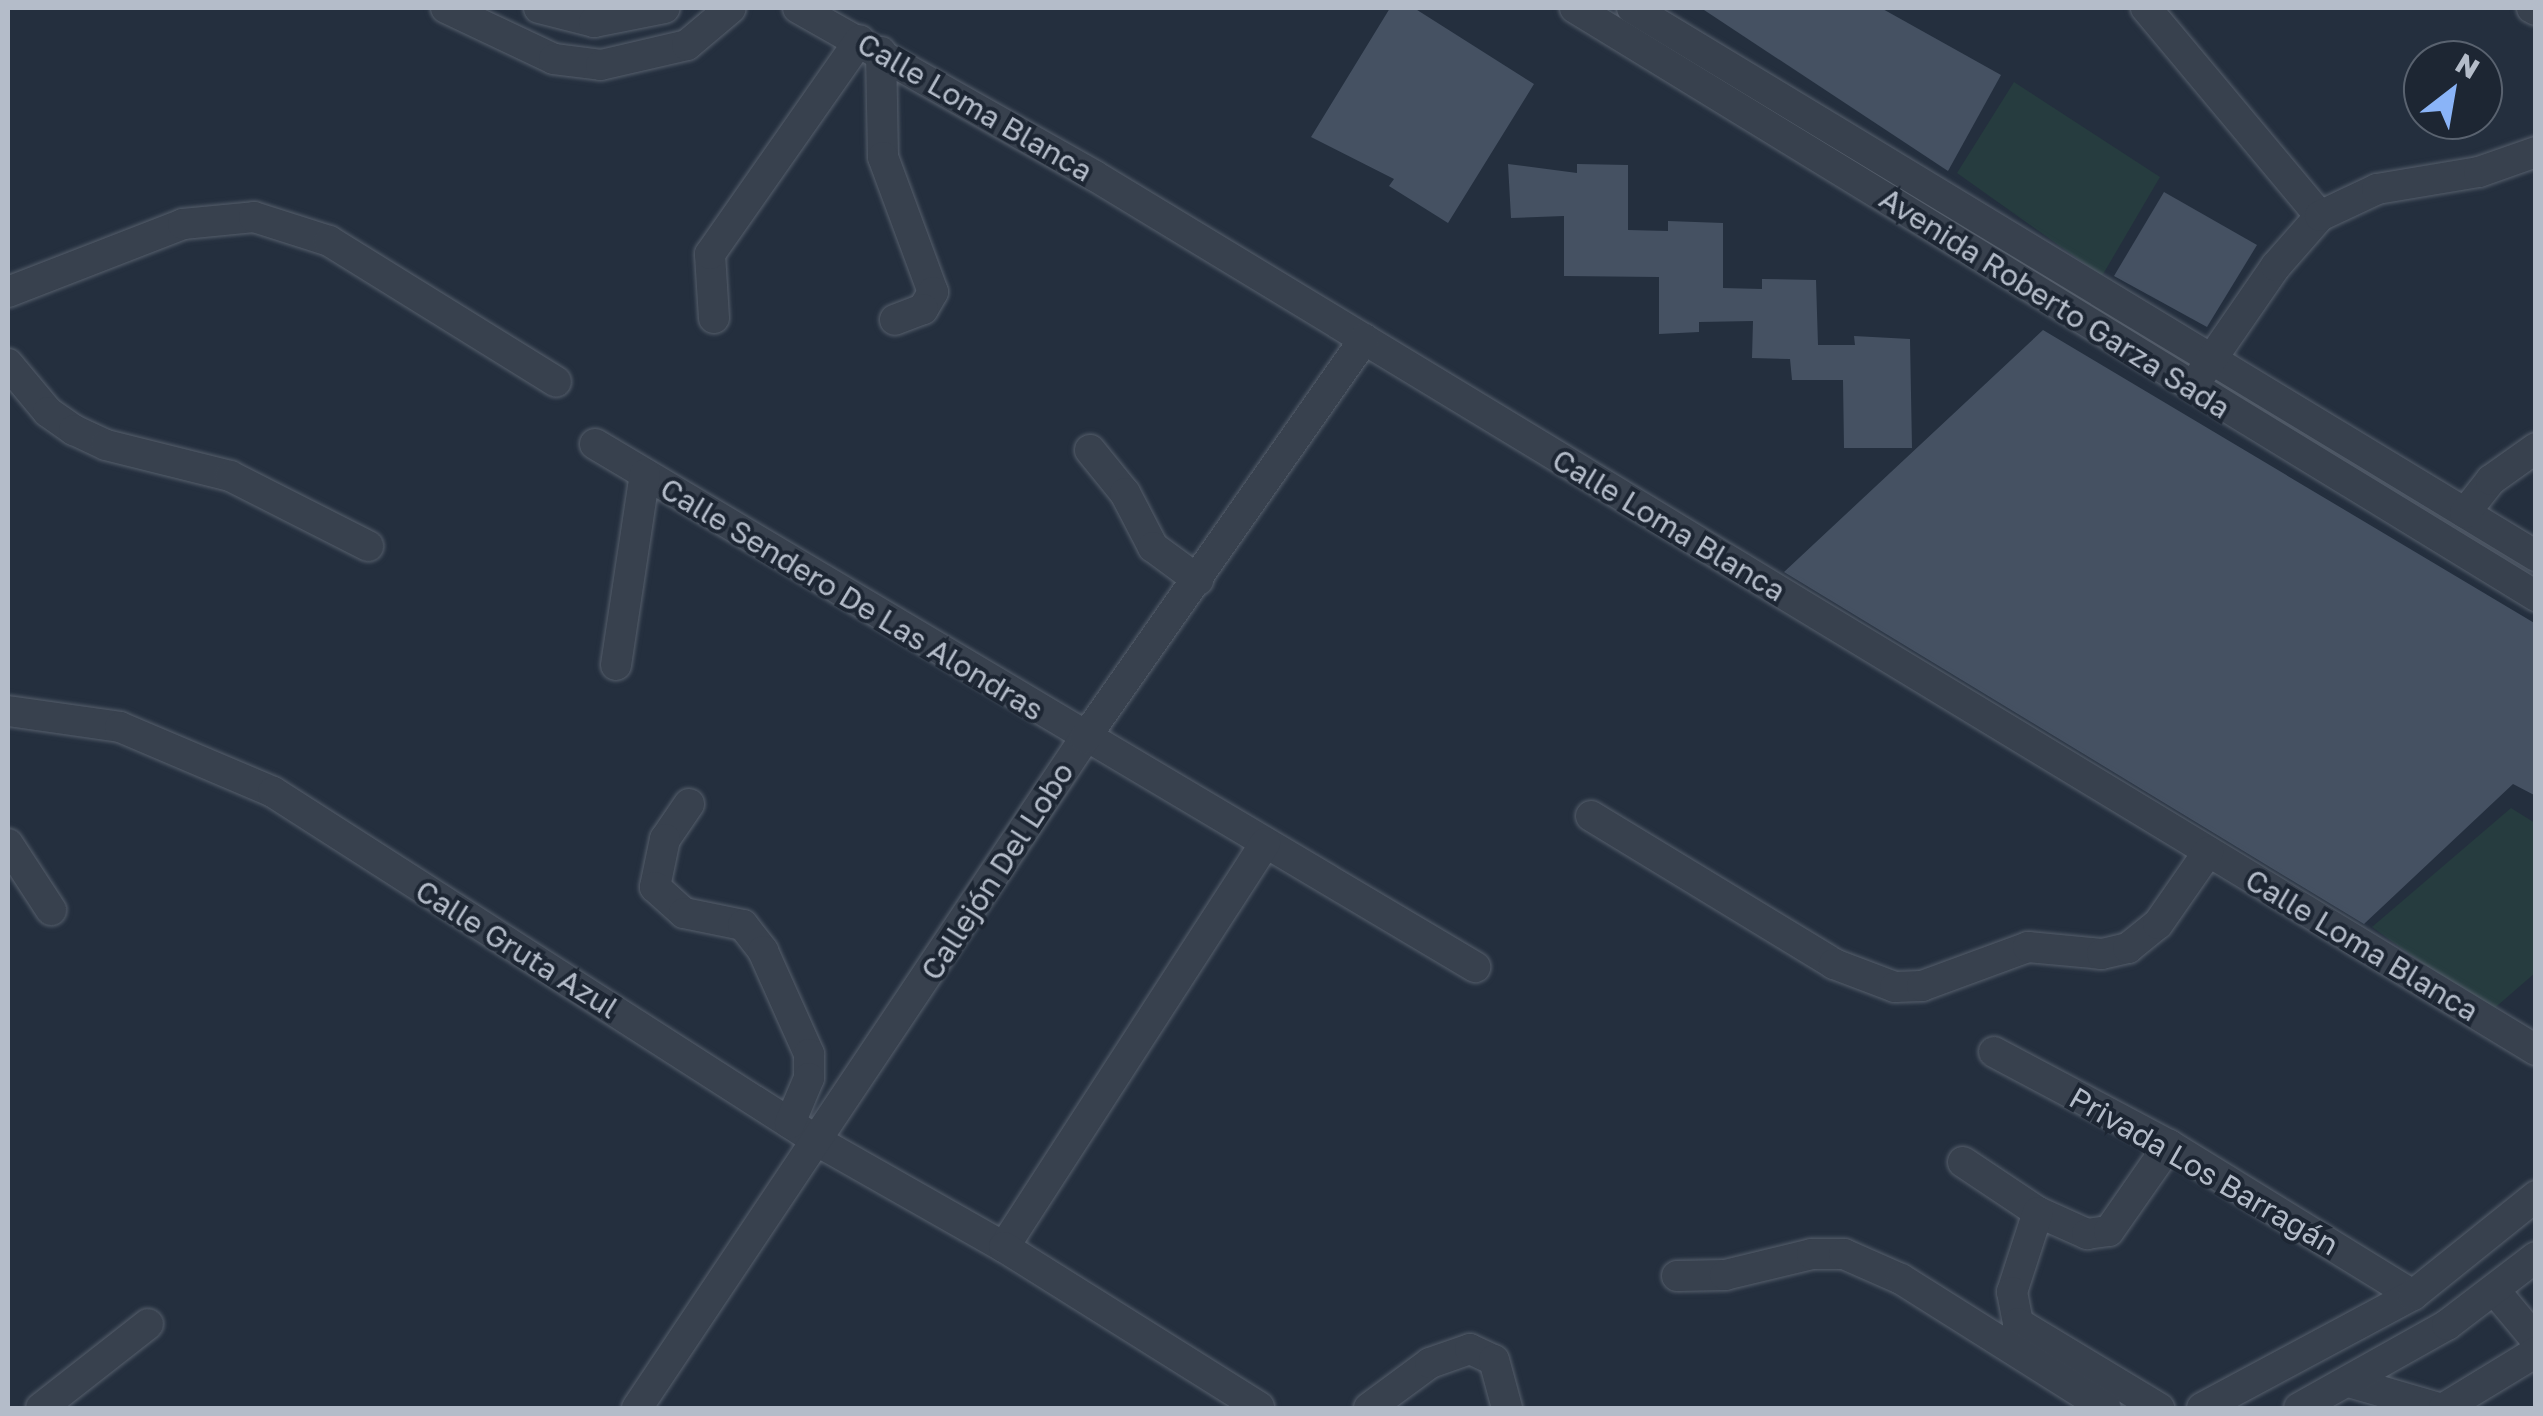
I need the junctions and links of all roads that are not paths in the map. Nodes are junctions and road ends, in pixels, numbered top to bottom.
1 (446, 8) edge
2 (539, 8) edge
3 (664, 8) edge
4 (731, 8) edge
5 (798, 8) edge
6 (1575, 8) edge
7 (1632, 8) edge
8 (2146, 8) edge
9 (870, 46) junction
10 (2536, 152) edge
11 (2320, 216) junction
12 (8, 292) edge
13 (714, 318) dead end
14 (895, 320) dead end
15 (1364, 339) junction
16 (2210, 360) junction
17 (8, 364) edge
18 (556, 382) dead end
19 (2191, 389) junction
20 (595, 444) dead end
21 (2536, 448) edge
22 (1090, 450) dead end
23 (644, 474) junction
24 (2465, 513) junction
25 (368, 546) dead end
26 (2536, 556) edge
27 (1198, 580) junction
28 (2536, 596) edge
29 (616, 665) dead end
30 (8, 711) edge
31 (1085, 738) junction
32 (689, 804) dead end
33 (1591, 816) dead end
34 (8, 844) edge
35 (1265, 844) junction
36 (2208, 852) junction
37 (51, 910) dead end
38 (1475, 966) dead end
39 (2536, 1050) edge
40 (1994, 1052) dead end
41 (790, 1122) junction
42 (819, 1142) junction
43 (2169, 1145) junction
44 (1962, 1162) dead end
45 (2536, 1196) edge
46 (2038, 1212) junction
47 (1004, 1247) junction
48 (2536, 1257) edge
49 (1676, 1276) dead end
50 (2495, 1291) junction
51 (2413, 1295) junction
52 (148, 1324) dead end
53 (2536, 1340) edge
54 (2536, 1352) edge
55 (2349, 1382) junction
56 (1260, 1407) edge
57 (41, 1408) edge
58 (637, 1408) edge
59 (1369, 1408) edge
60 (1507, 1408) edge
61 (2106, 1408) edge
62 (2159, 1408) edge
63 (2202, 1408) edge
64 (2299, 1408) edge
65 (2442, 1408) edge

1 - 4 street
2 - 3 street
5 - 9 street, Calle Loma Blanca
6 - 19 street, Avenida Roberto Garza Sada
7 - 16 street, Avenida Roberto Garza Sada
8 - 11 street
9 - 13 street
9 - 14 street
9 - 15 street, Calle Loma Blanca
10 - 11 street
11 - 16 street
12 - 18 street
15 - 27 street, Callejón Del Lobo
15 - 36 street, Calle Loma Blanca
16 - 19 street
16 - 24 street, Avenida Roberto Garza Sada
17 - 25 street
19 - 28 street, Avenida Roberto Garza Sada
20 - 23 street, Calle Sendero De Las Alondras
21 - 24 street
22 - 27 street
23 - 29 street
23 - 31 street, Calle Sendero De Las Alondras
24 - 26 street, Avenida Roberto Garza Sada
27 - 31 street, Callejón Del Lobo
30 - 41 street, Calle Gruta Azul
31 - 35 street, Calle Sendero De Las Alondras
31 - 42 street, Callejón Del Lobo
32 - 41 street
33 - 36 street
34 - 37 street
35 - 38 street, Calle Sendero De Las Alondras
35 - 47 street
36 - 39 street, Calle Loma Blanca
40 - 43 street, Privada Los Barragán
41 - 42 street, Calle Gruta Azul
42 - 47 street, Calle Gruta Azul
42 - 58 street, Callejón Del Lobo
43 - 46 street
43 - 51 street, Privada Los Barragán
44 - 46 street
45 - 51 street
46 - 62 street
47 - 56 street, Calle Gruta Azul
48 - 50 street
49 - 61 street
50 - 53 street
50 - 55 street
51 - 63 street
52 - 57 street
54 - 65 street
55 - 64 street
55 - 65 street
59 - 60 street

